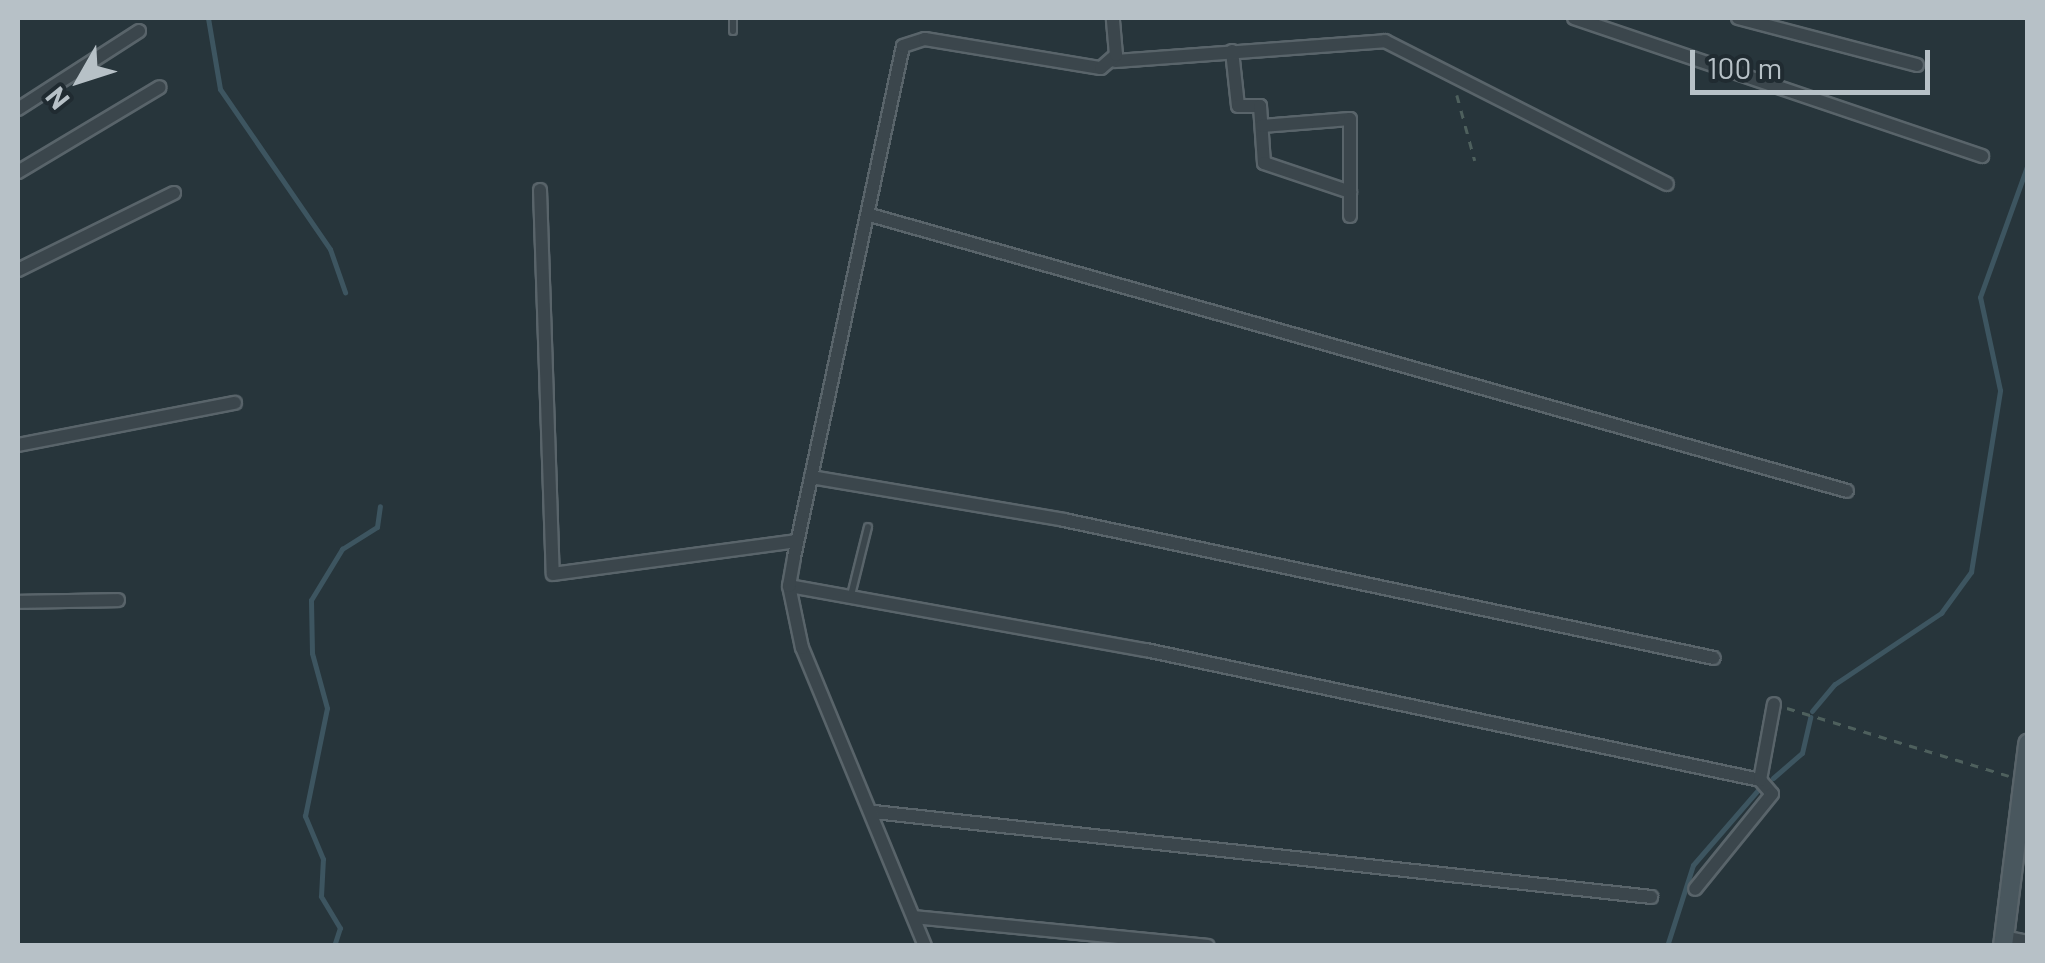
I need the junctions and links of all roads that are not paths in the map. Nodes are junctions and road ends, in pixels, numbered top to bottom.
1 (733, 18) edge
2 (1114, 18) edge
3 (1574, 18) edge
4 (1738, 18) edge
5 (140, 31) dead end
6 (734, 31) dead end
7 (1232, 51) junction
8 (1115, 61) junction
9 (1916, 65) dead end
10 (160, 87) dead end
11 (18, 109) edge
12 (1262, 126) junction
13 (1982, 156) dead end
14 (18, 172) edge
15 (1667, 184) dead end
16 (540, 190) dead end
17 (1350, 192) junction
18 (174, 193) dead end
19 (870, 214) junction
20 (1350, 216) dead end
21 (18, 270) edge
22 (236, 403) dead end
23 (18, 445) edge
24 (811, 476) junction
25 (1847, 491) dead end
26 (868, 527) dead end
27 (797, 541) junction
28 (789, 586) junction
29 (850, 596) junction
30 (118, 600) dead end
31 (18, 602) edge
32 (1714, 658) dead end
33 (1774, 704) road end
34 (2028, 744) edge
35 (1760, 780) junction
36 (874, 812) junction
37 (1694, 889) dead end
38 (1652, 897) dead end
39 (914, 917) junction
40 (2003, 942) edge
41 (2028, 942) edge
42 (924, 946) edge
43 (1208, 946) edge

1 - 6 lane
2 - 8 street
3 - 13 street
4 - 9 street
5 - 11 street
7 - 8 street
7 - 12 street
7 - 15 street
8 - 19 street
10 - 14 street
12 - 17 street
12 - 17 street
16 - 27 street
17 - 20 street
18 - 21 street
19 - 24 street
19 - 25 street
22 - 23 street
24 - 27 street
24 - 32 street
26 - 29 lane
27 - 28 street
28 - 29 street
28 - 36 street
29 - 35 street
30 - 31 street
33 - 35 street
34 - 40 street
35 - 37 street
36 - 38 street
36 - 39 street
39 - 42 street
39 - 43 street
40 - 41 street

